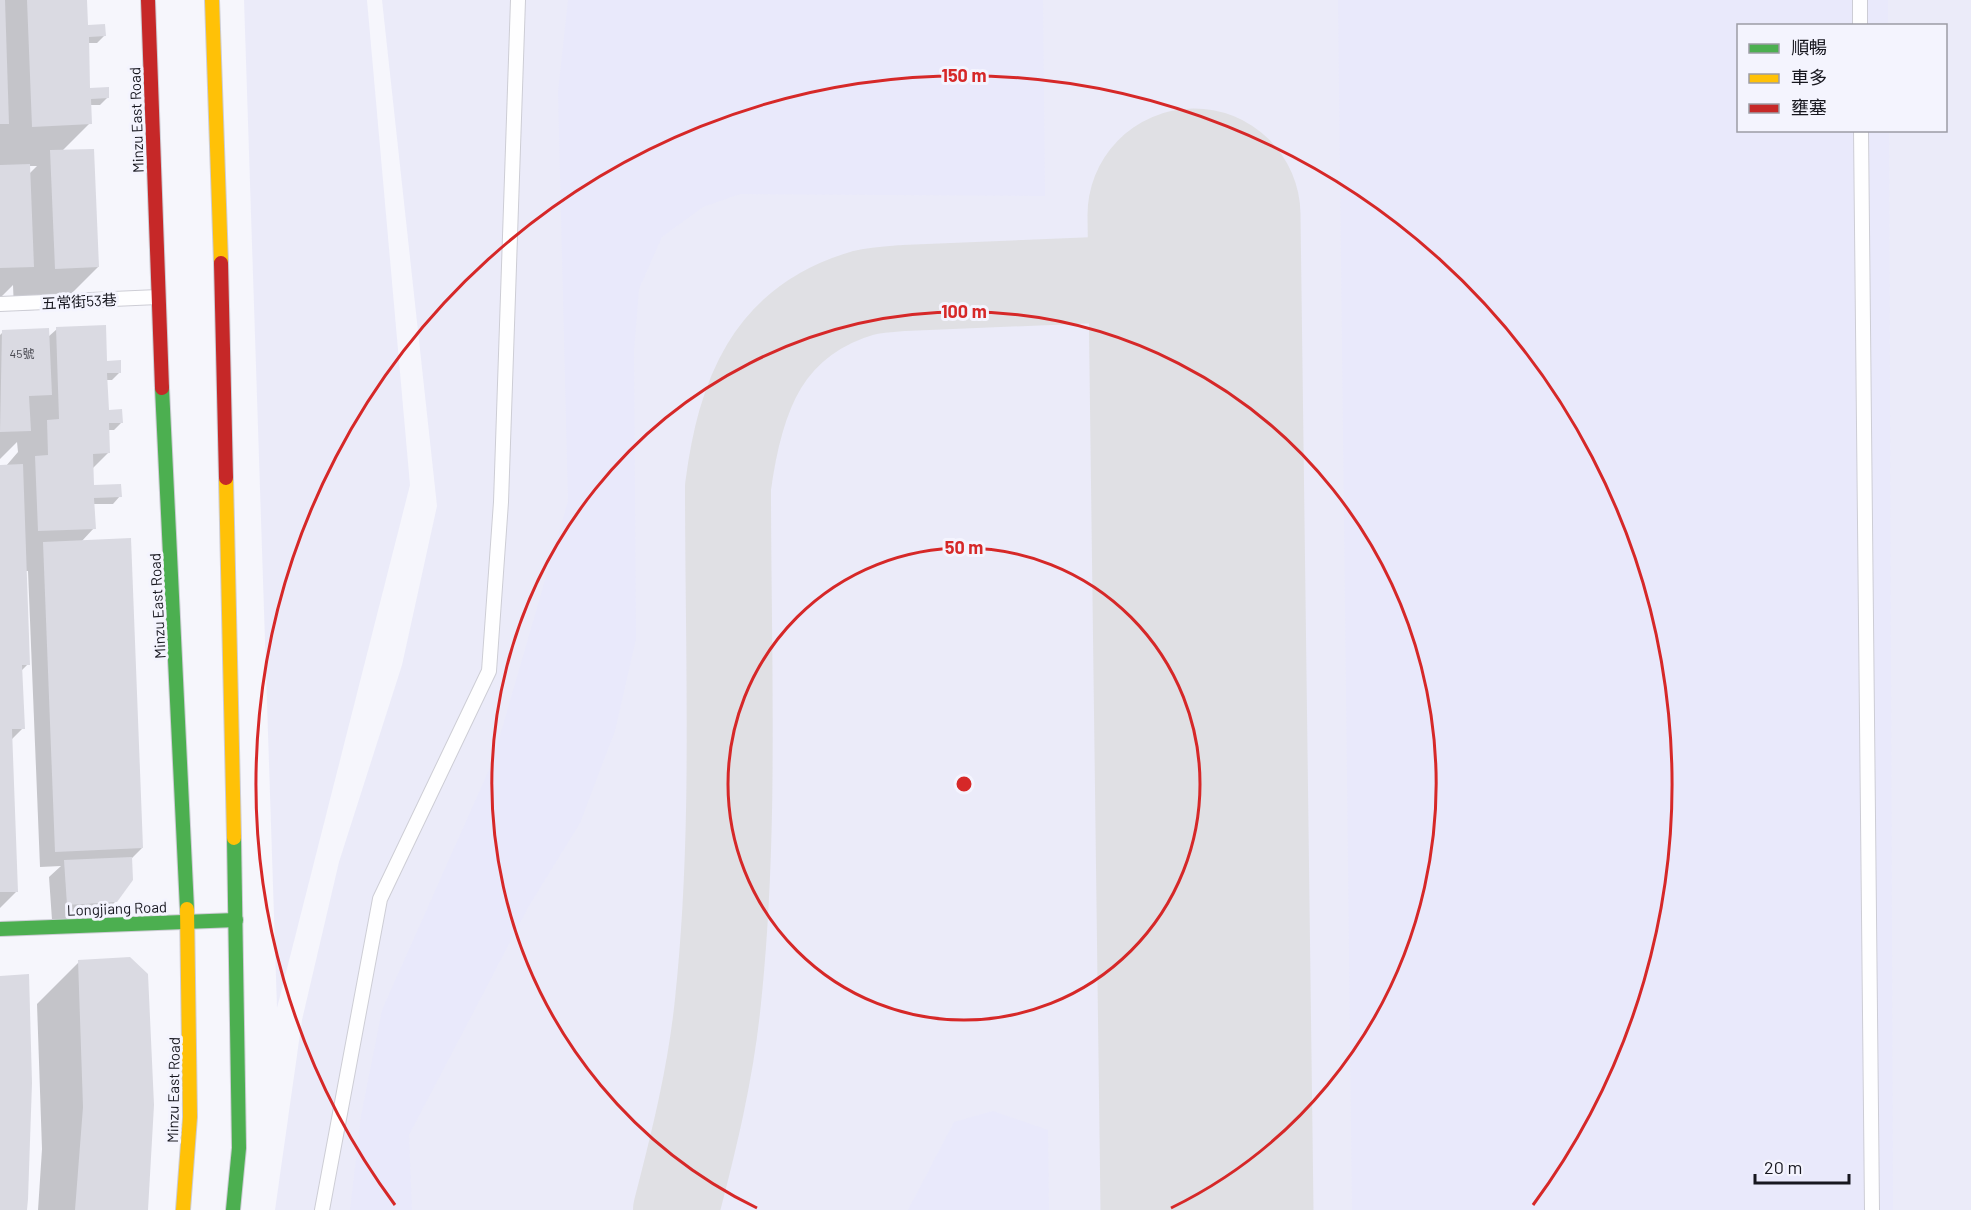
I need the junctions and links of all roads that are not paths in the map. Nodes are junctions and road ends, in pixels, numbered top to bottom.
1 (148, 0) edge
2 (212, 0) edge
3 (518, 0) edge
4 (1860, 0) edge
5 (1860, 24) edge
6 (1861, 132) edge
7 (158, 297) junction
8 (0, 304) edge
9 (236, 920) junction
10 (188, 921) junction
11 (0, 928) edge
12 (183, 1210) edge
13 (233, 1210) edge
14 (322, 1210) edge
15 (1872, 1210) edge

1 - 7 street, Minzu East Road
2 - 9 street
3 - 14 lane
4 - 5 lane
6 - 15 lane
7 - 8 lane, 五常街53巷
7 - 10 street, Minzu East Road
9 - 10 street, Longjiang Road
9 - 13 street
10 - 11 street, Longjiang Road
10 - 12 street, Minzu East Road

